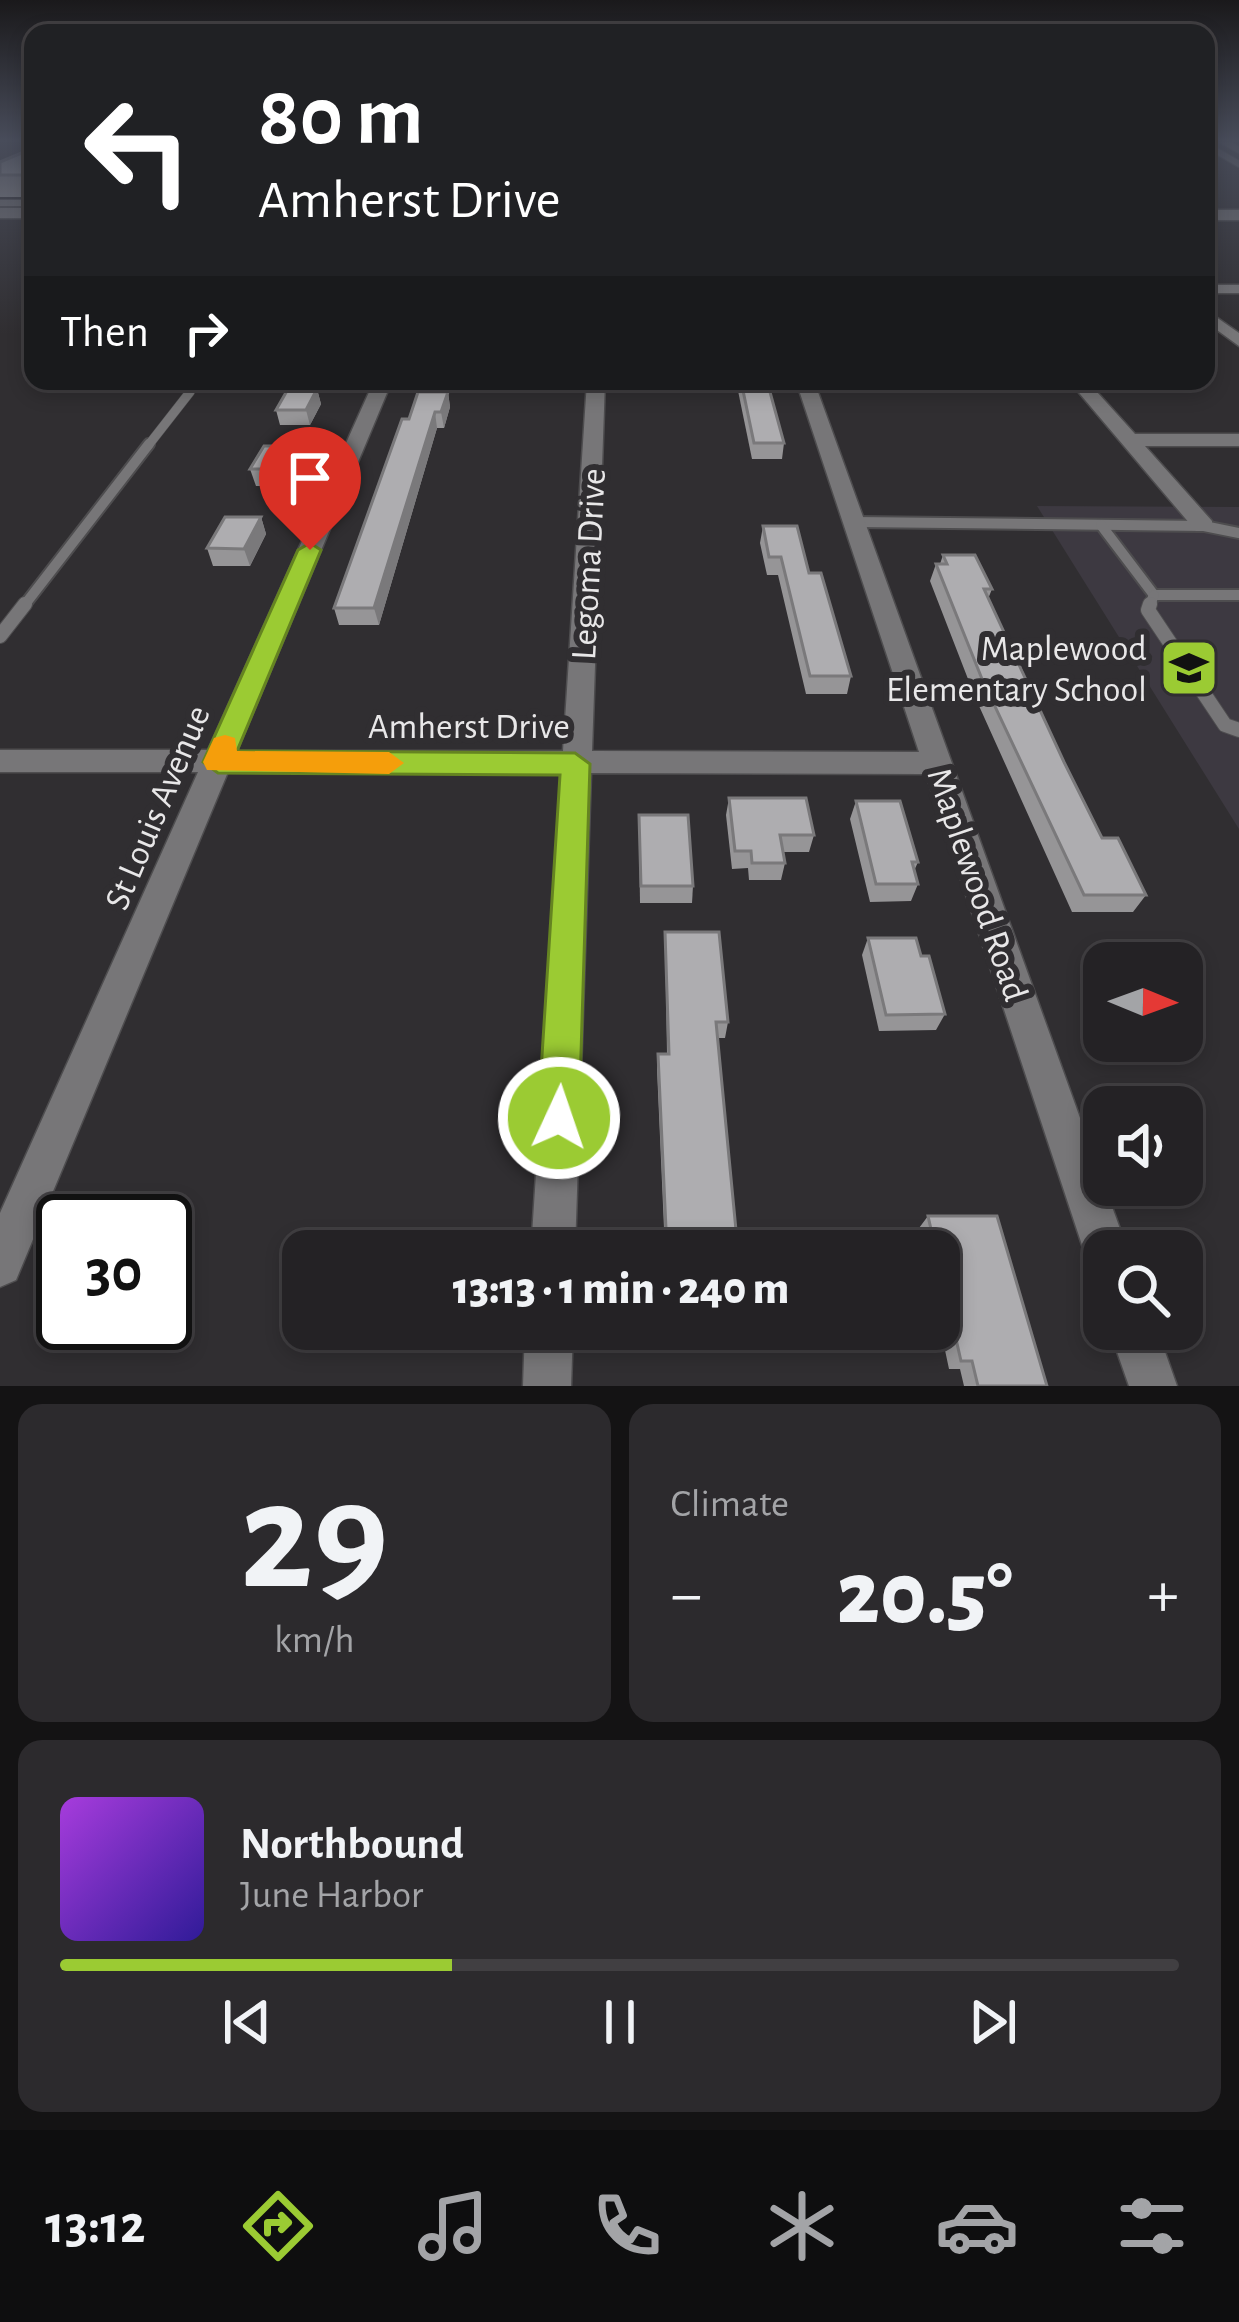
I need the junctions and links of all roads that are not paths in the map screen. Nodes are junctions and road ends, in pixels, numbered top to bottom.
1 (1215, 321) edge
2 (1239, 341) edge
3 (379, 390) edge
4 (596, 390) edge
5 (809, 390) edge
6 (1086, 390) edge
7 (190, 392) dead end
8 (1130, 440) junction
9 (1239, 440) edge
10 (855, 522) junction
11 (1101, 525) junction
12 (1204, 526) junction
13 (1239, 533) edge
14 (1154, 595) junction
15 (1239, 595) edge
16 (0, 636) edge
17 (1239, 730) edge
18 (0, 761) edge
19 (218, 762) junction
20 (937, 763) junction
21 (575, 764) junction
22 (554, 1230) edge
23 (1099, 1230) edge
24 (0, 1264) edge
25 (548, 1350) edge
26 (1140, 1350) edge
27 (547, 1386) edge
28 (1153, 1386) edge

1 - 2 street
3 - 19 street, St Louis Avenue
4 - 21 street, Legoma Drive
5 - 10 street, Maplewood Road
6 - 8 street
7 - 16 lane
8 - 9 street
8 - 12 street
10 - 11 lane
10 - 20 street, Maplewood Road
11 - 12 lane
11 - 14 lane
12 - 13 lane
14 - 15 lane
14 - 17 lane
18 - 19 street, Amherst Drive
19 - 21 street, Amherst Drive
19 - 24 street, St Louis Avenue
20 - 21 street, Amherst Drive
20 - 23 street, Maplewood Road
21 - 22 street, Legoma Drive
25 - 27 street
26 - 28 street

